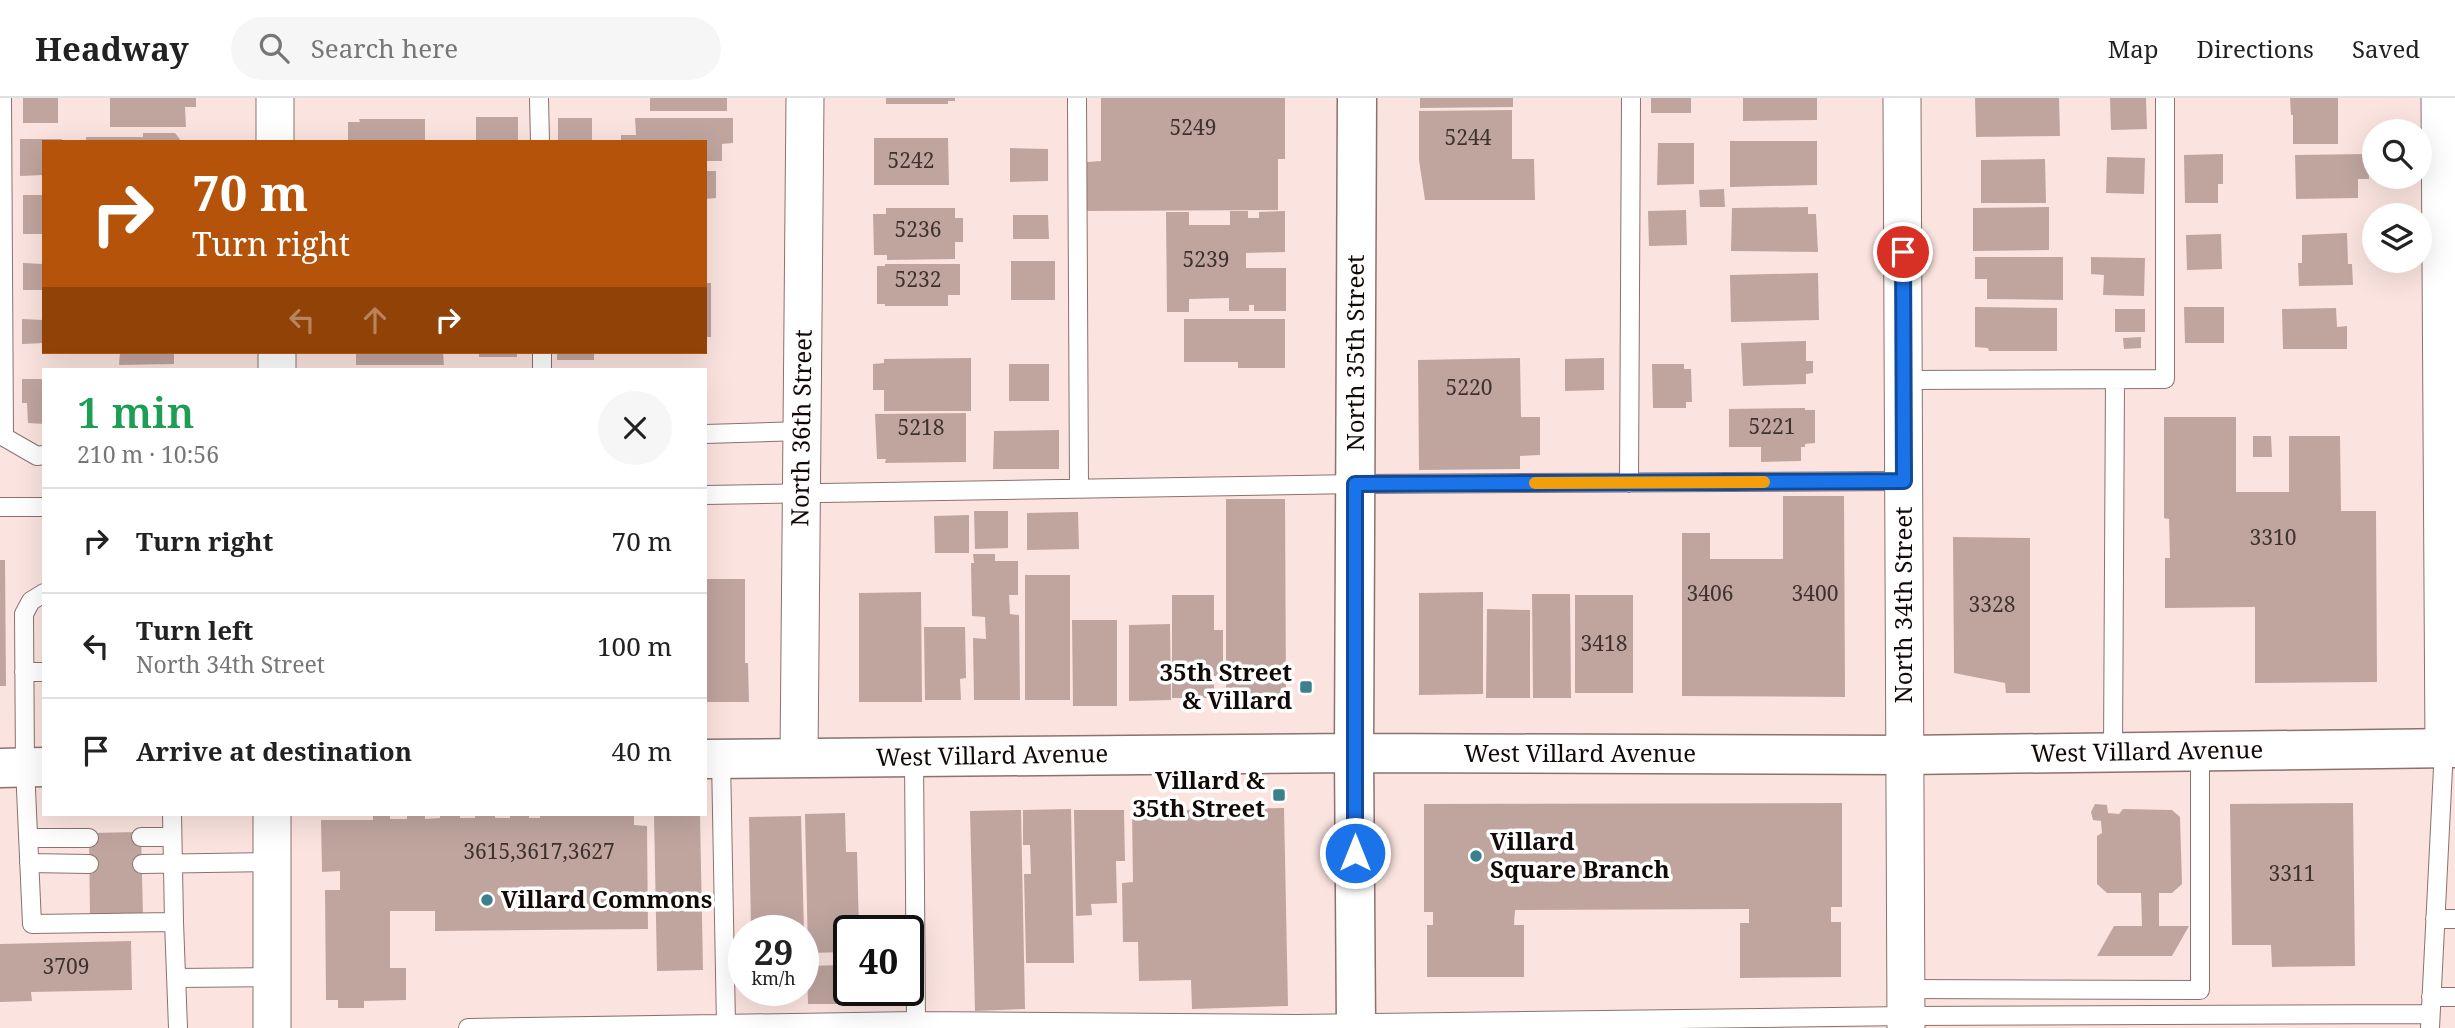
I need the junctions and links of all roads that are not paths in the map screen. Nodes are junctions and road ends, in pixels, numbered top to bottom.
1 (2, 98) edge
2 (275, 98) edge
3 (539, 98) edge
4 (805, 98) edge
5 (1077, 98) edge
6 (1357, 98) edge
7 (1631, 98) edge
8 (1902, 98) edge
9 (2165, 98) edge
10 (2440, 98) edge
11 (275, 140) edge
12 (540, 140) edge
13 (1903, 380) junction
14 (2115, 380) junction
15 (802, 431) junction
16 (707, 434) edge
17 (42, 456) edge
18 (1904, 481) junction
19 (1629, 482) junction
20 (1355, 484) junction
21 (1079, 488) junction
22 (802, 492) junction
23 (707, 495) edge
24 (0, 507) edge
25 (42, 507) edge
26 (42, 594) edge
27 (24, 672) junction
28 (42, 672) edge
29 (2449, 748) edge
30 (2200, 751) junction
31 (2113, 752) junction
32 (1354, 753) junction
33 (1905, 755) junction
34 (914, 757) junction
35 (799, 758) junction
36 (713, 759) edge
37 (23, 767) edge
38 (172, 816) edge
39 (272, 816) edge
40 (172, 836) junction
41 (141, 837) dead end
42 (28, 838) junction
43 (89, 838) dead end
44 (2447, 844) edge
45 (272, 862) junction
46 (29, 863) junction
47 (173, 863) junction
48 (89, 864) dead end
49 (142, 864) dead end
50 (2435, 919) junction
51 (2455, 919) edge
52 (174, 922) junction
53 (272, 976) junction
54 (176, 978) junction
55 (2455, 997) edge
56 (1906, 1011) edge
57 (2430, 1013) edge
58 (916, 1021) junction
59 (726, 1025) junction
60 (1356, 1025) edge
61 (178, 1028) edge
62 (272, 1028) edge
63 (468, 1028) edge

1 - 17 lane
2 - 11 street
3 - 12 lane
4 - 15 street, North 36th Street
5 - 21 lane
6 - 20 street, North 35th Street
7 - 19 lane
8 - 13 street, North 34th Street
9 - 14 lane
10 - 29 street
13 - 14 lane
13 - 18 street, North 34th Street
14 - 31 lane
15 - 16 lane
15 - 22 street, North 36th Street
18 - 19 lane
18 - 33 street, North 34th Street
19 - 20 lane
20 - 21 lane
20 - 32 street, North 35th Street
21 - 22 lane
22 - 23 lane
22 - 35 street, North 36th Street
24 - 25 lane
26 - 27 lane
27 - 28 lane
27 - 37 lane
29 - 30 street, West Villard Avenue
29 - 44 lane
30 - 31 street, West Villard Avenue
30 - 56 lane
31 - 33 street, West Villard Avenue
32 - 33 street, West Villard Avenue
32 - 34 street, West Villard Avenue
32 - 60 street, North 35th Street
33 - 56 street, North 34th Street
34 - 35 street, West Villard Avenue
34 - 58 lane
35 - 36 street, West Villard Avenue
36 - 59 lane
37 - 42 lane
38 - 40 lane
39 - 45 street
40 - 41 lane
40 - 47 lane
42 - 43 lane
42 - 46 lane
44 - 50 lane
45 - 47 lane
45 - 53 street
46 - 48 lane
46 - 52 lane
47 - 49 lane
47 - 52 lane
50 - 51 lane
50 - 57 lane
52 - 54 lane
53 - 54 lane
53 - 62 street
54 - 61 lane
55 - 57 lane
56 - 57 lane
56 - 60 lane
58 - 59 lane
58 - 60 lane
59 - 63 lane

